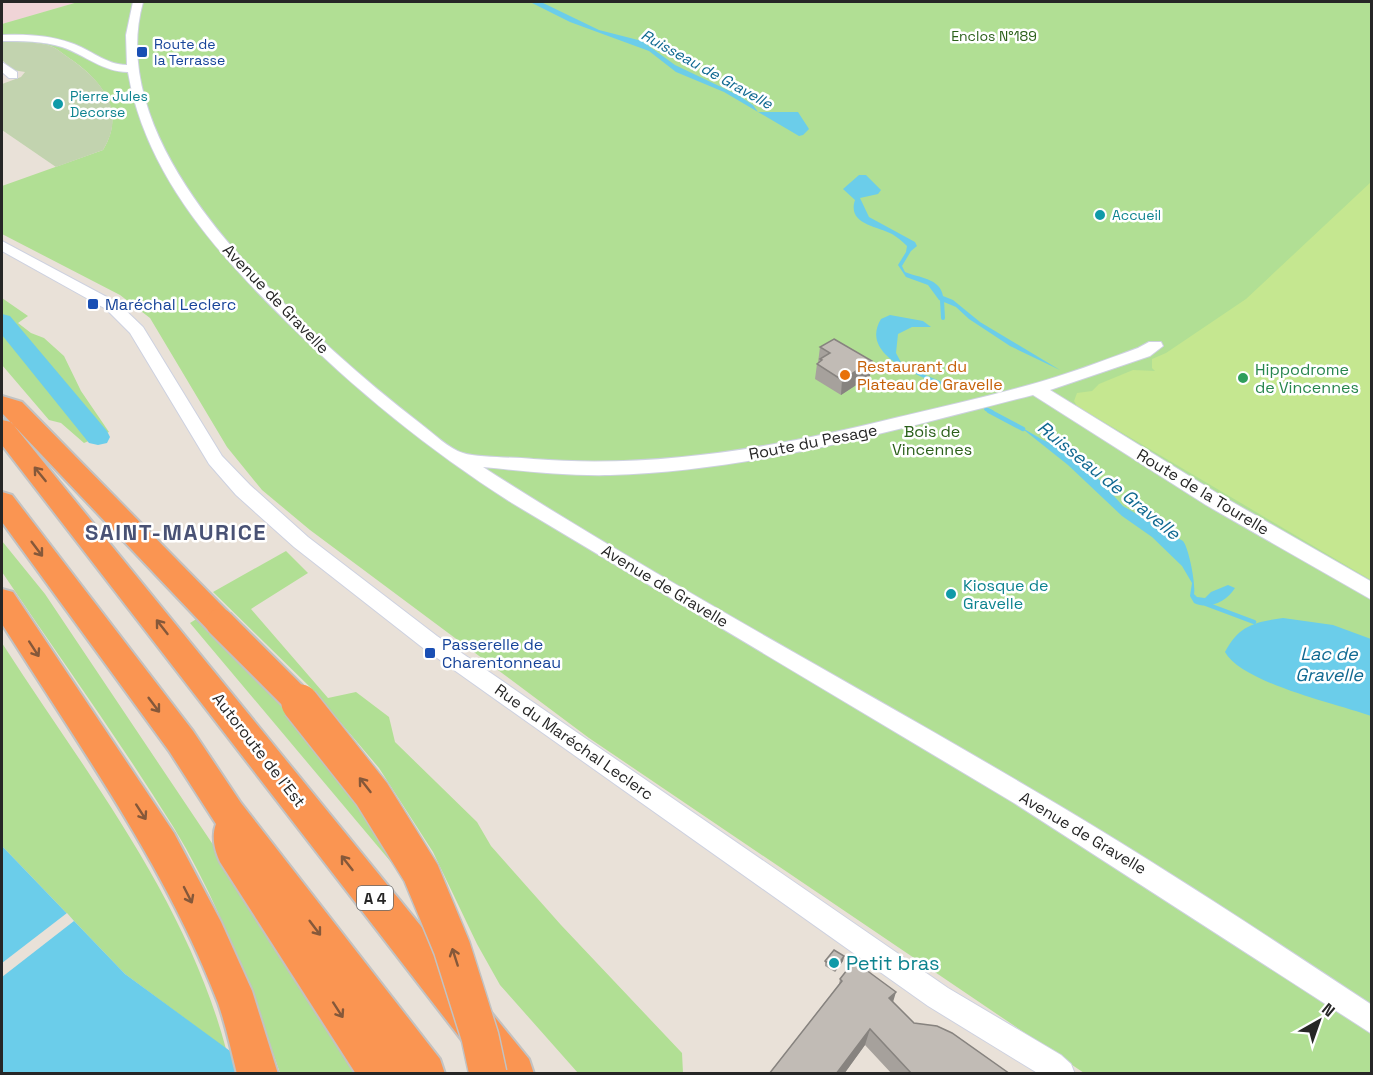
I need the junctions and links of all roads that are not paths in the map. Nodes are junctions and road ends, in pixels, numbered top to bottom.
1 (138, 2) edge
2 (2, 38) edge
3 (2, 66) edge
4 (133, 68) junction
5 (12, 75) dead end
6 (2, 245) edge
7 (1155, 346) dead end
8 (1036, 389) junction
9 (2, 404) edge
10 (2, 428) edge
11 (459, 459) junction
12 (2, 502) edge
13 (1371, 592) edge
14 (2, 600) edge
15 (229, 814) junction
16 (1371, 1021) edge
17 (258, 1074) edge
18 (380, 1074) edge
19 (425, 1074) edge
20 (488, 1074) edge
21 (514, 1074) edge
22 (1061, 1074) edge

1 - 4 street, Avenue de Gravelle
2 - 4 street
3 - 5 street
4 - 11 street, Avenue de Gravelle
6 - 22 street, Rue du Maréchal Leclerc
7 - 8 street, Route du Pesage
8 - 11 street, Route du Pesage
8 - 13 street, Route de la Tourelle
20 -> 9 highway, bridge
21 -> 10 highway, Autoroute de l’Est / A 4
11 - 16 street, Avenue de Gravelle
12 -> 15 highway
14 -> 17 highway
15 -> 18 highway
15 -> 19 highway

